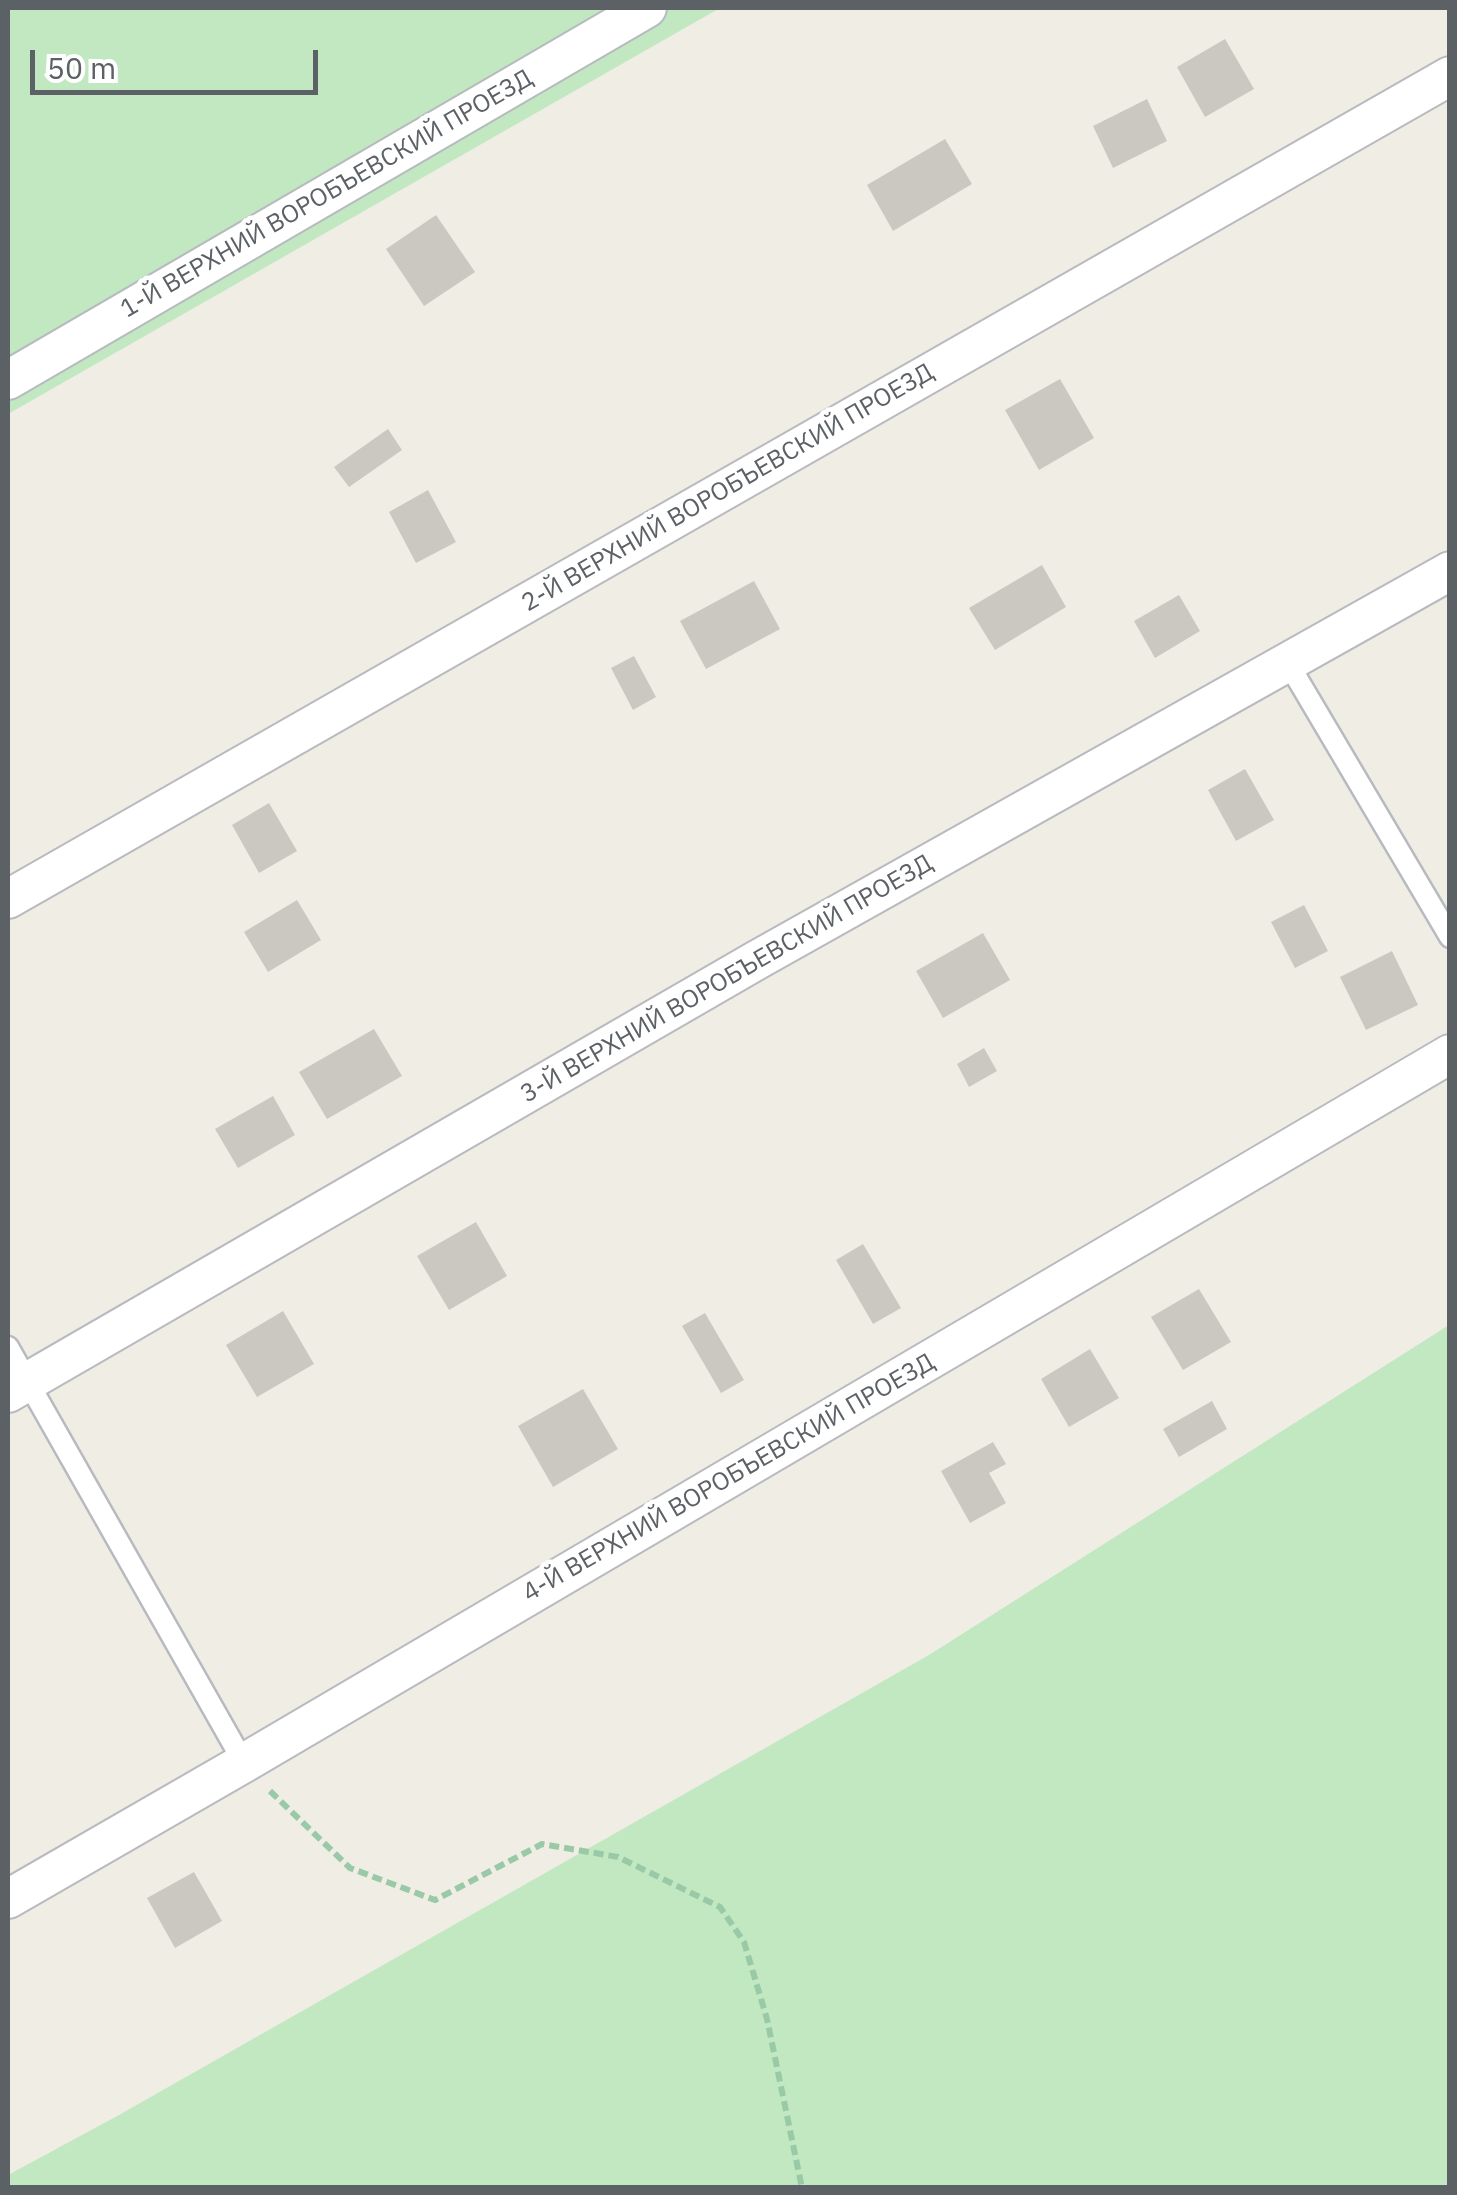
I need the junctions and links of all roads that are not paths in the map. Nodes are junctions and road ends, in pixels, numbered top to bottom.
1 (646, 8) edge
2 (1450, 76) edge
3 (8, 380) edge
4 (1450, 571) edge
5 (1288, 664) junction
6 (8, 899) edge
7 (1450, 937) edge
8 (1450, 1054) edge
9 (8, 1347) edge
10 (18, 1387) edge
11 (244, 1763) junction
12 (8, 1899) edge

1 - 3 street, 1-Й ВЕРХНИЙ ВОРОБЪЕВСКИЙ ПРОЕЗД
2 - 6 street, 2-Й ВЕРХНИЙ ВОРОБЪЕВСКИЙ ПРОЕЗД
4 - 5 street, 3-Й ВЕРХНИЙ ВОРОБЪЕВСКИЙ ПРОЕЗД
5 - 7 lane
5 - 10 street, 3-Й ВЕРХНИЙ ВОРОБЪЕВСКИЙ ПРОЕЗД
8 - 11 street, 4-Й ВЕРХНИЙ ВОРОБЪЕВСКИЙ ПРОЕЗД
9 - 10 lane
10 - 11 lane
11 - 12 street, 4-Й ВЕРХНИЙ ВОРОБЪЕВСКИЙ ПРОЕЗД

